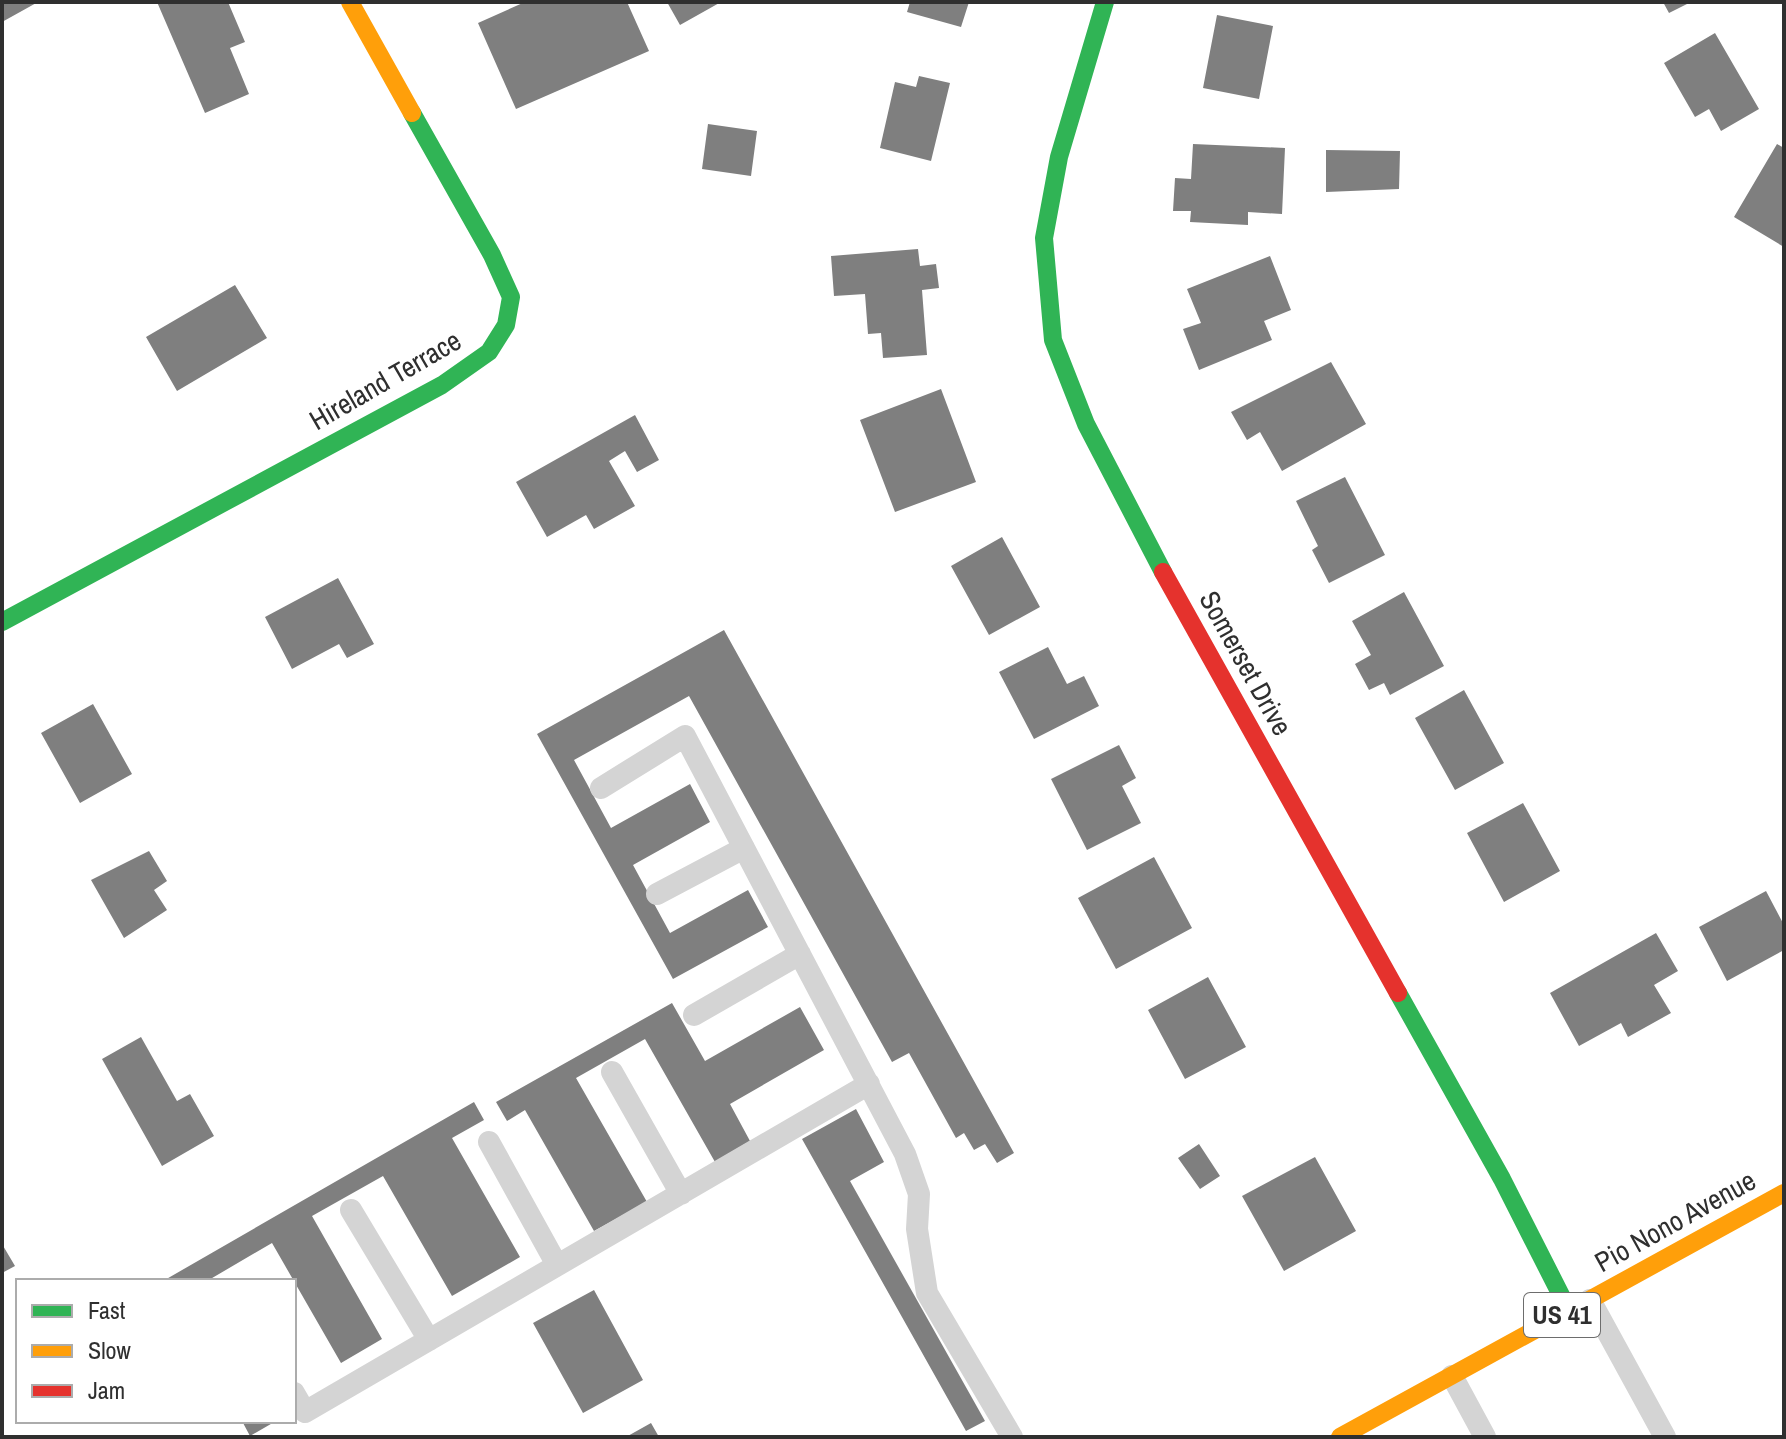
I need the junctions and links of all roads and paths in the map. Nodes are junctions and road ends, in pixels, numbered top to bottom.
1 (350, 2) edge
2 (1105, 2) edge
3 (2, 622) edge
4 (601, 788) dead end
5 (744, 848) junction
6 (657, 894) dead end
7 (800, 954) junction
8 (694, 1015) dead end
9 (612, 1072) dead end
10 (869, 1084) junction
11 (489, 1142) dead end
12 (1784, 1193) edge
13 (681, 1194) junction
14 (351, 1210) dead end
15 (557, 1265) junction
16 (1590, 1300) junction
17 (1569, 1311) junction
18 (429, 1340) junction
19 (1452, 1376) junction
20 (296, 1396) edge
21 (1012, 1437) edge
22 (1340, 1437) edge
23 (1485, 1437) edge
24 (1665, 1437) edge

1 - 3 street, Hireland Terrace
2 - 17 street, Somerset Drive
4 - 5 lane
5 - 6 lane
5 - 7 lane
7 - 8 lane
7 - 10 lane
9 - 13 lane
10 - 13 lane
10 - 21 lane
11 - 15 lane
12 - 16 street, Pio Nono Avenue / US 41
13 - 15 lane
14 - 18 lane
15 - 18 lane
16 - 17 street, Pio Nono Avenue / US 41
16 - 24 lane
17 - 19 street, Pio Nono Avenue / US 41
18 - 20 lane
19 - 22 street, Pio Nono Avenue / US 41
19 - 23 lane

